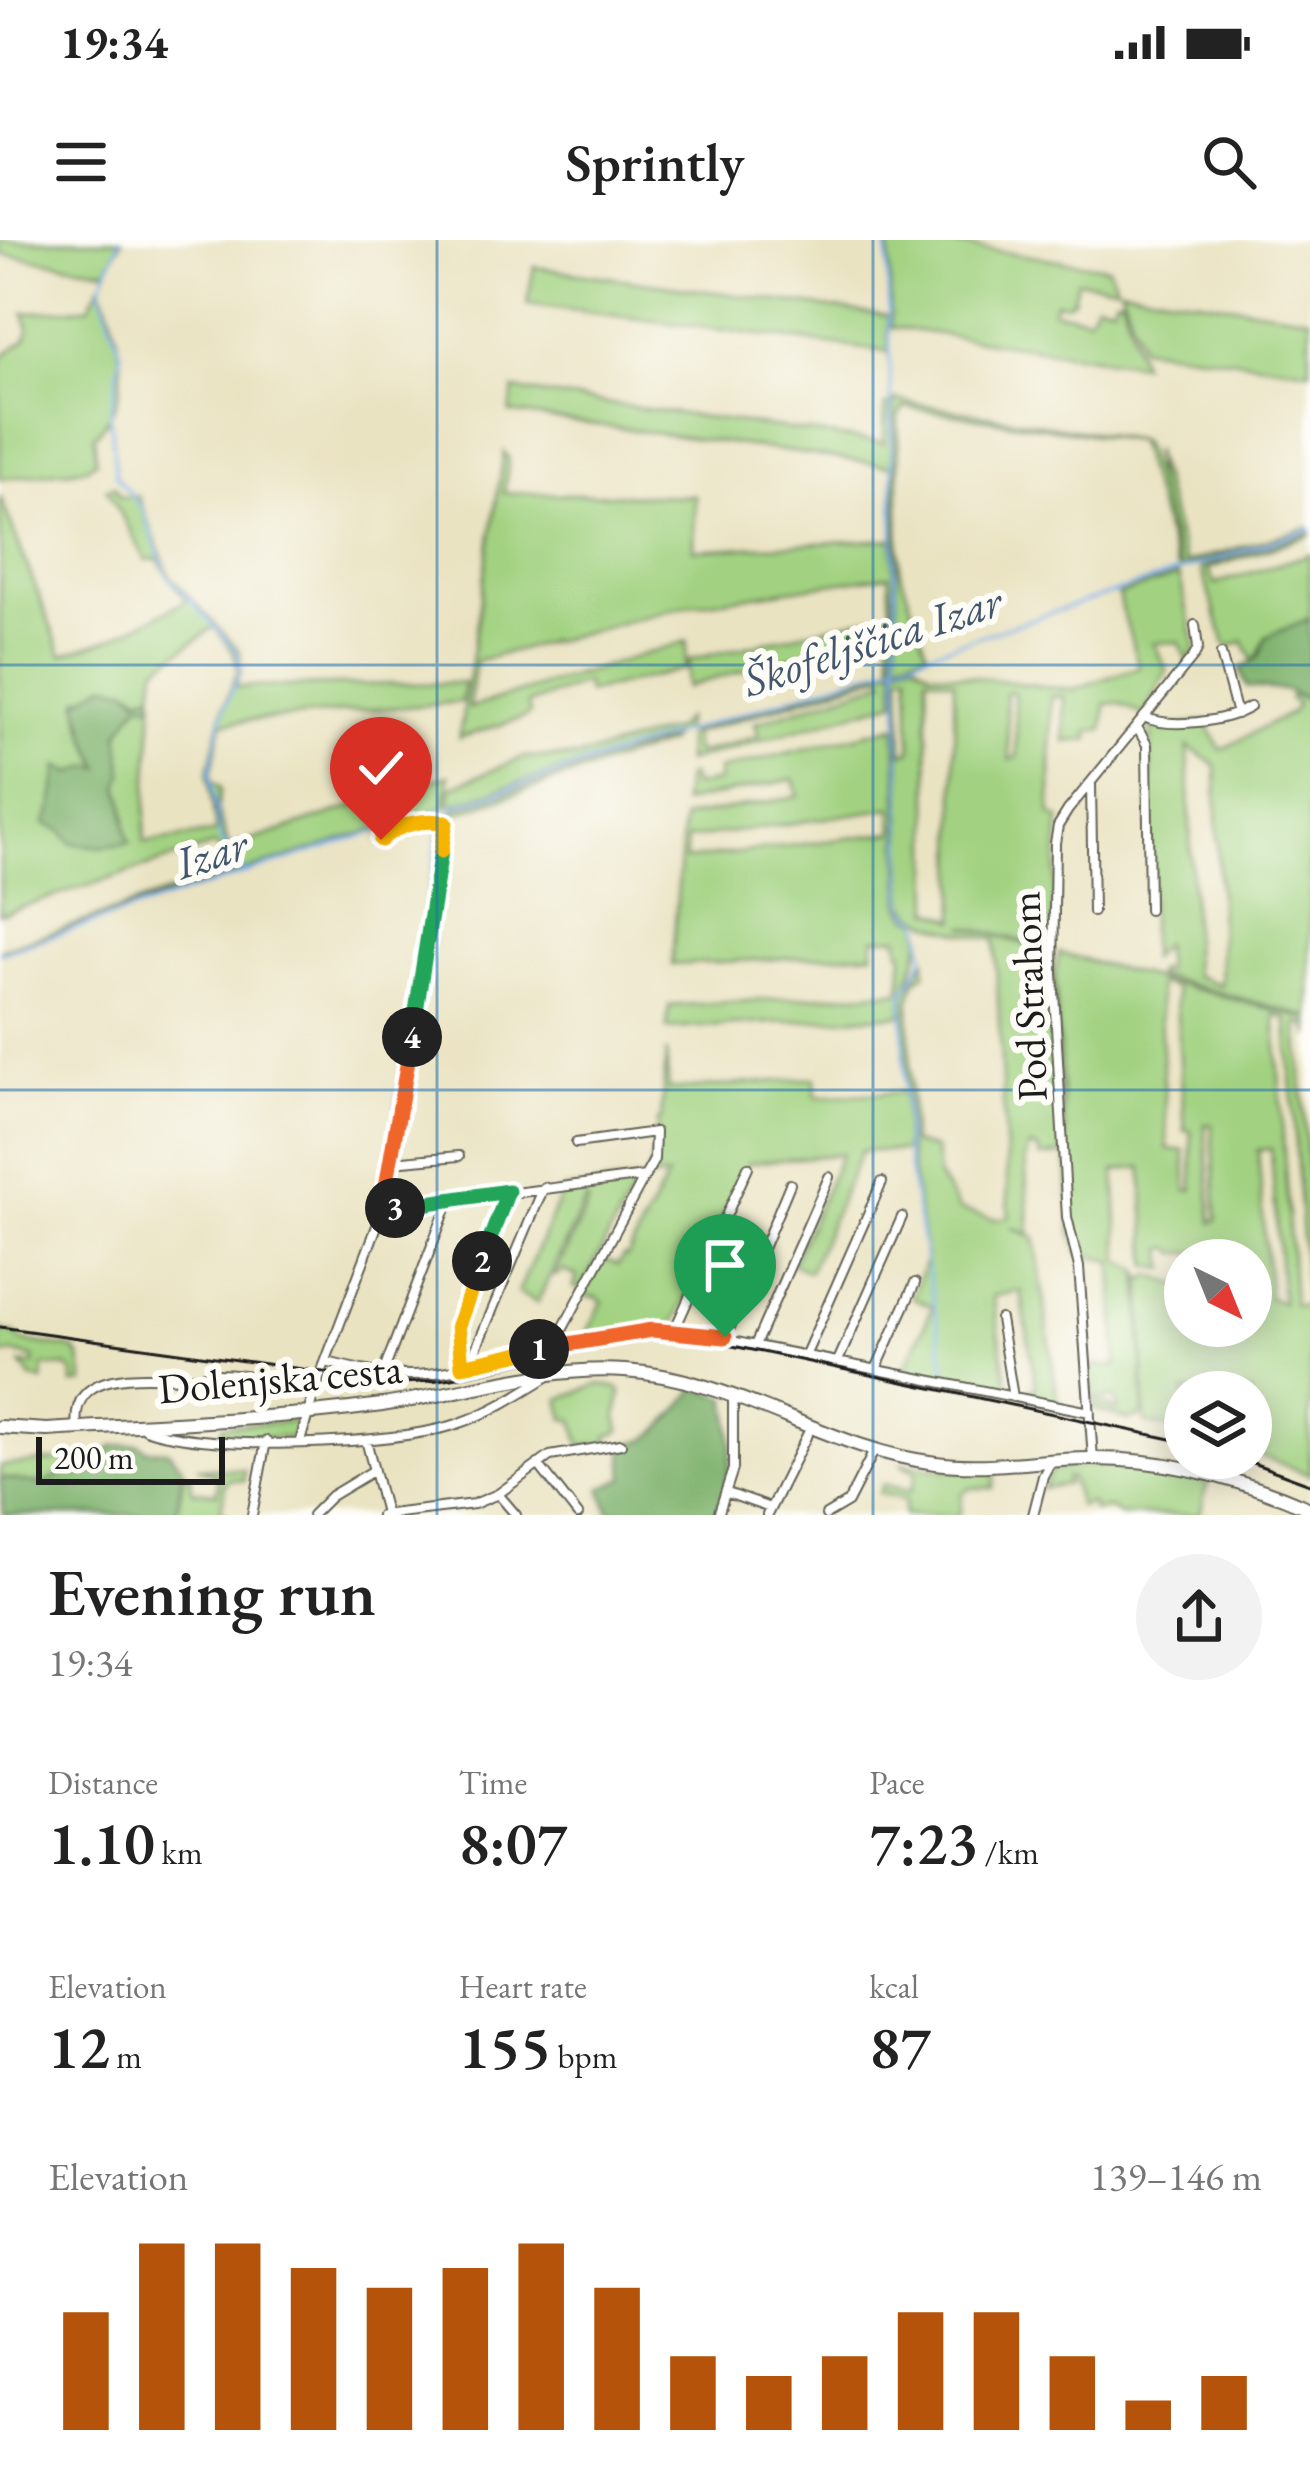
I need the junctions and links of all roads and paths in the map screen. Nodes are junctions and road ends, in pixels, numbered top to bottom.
1 (1195, 625) dead end
2 (1221, 655) dead end
3 (1250, 707) dead end
4 (1237, 714) junction
5 (1144, 717) junction
6 (1137, 727) junction
7 (1090, 782) junction
8 (380, 840) dead end
9 (1149, 910) dead end
10 (1094, 912) dead end
11 (576, 1143) dead end
12 (459, 1156) dead end
13 (392, 1162) junction
14 (748, 1167) dead end
15 (645, 1176) junction
16 (829, 1177) dead end
17 (882, 1182) dead end
18 (790, 1184) dead end
19 (544, 1186) junction
20 (508, 1191) junction
21 (449, 1201) junction
22 (382, 1210) junction
23 (902, 1217) dead end
24 (916, 1283) dead end
25 (1000, 1319) dead end
26 (674, 1331) junction
27 (725, 1337) junction
28 (756, 1343) junction
29 (554, 1346) junction
30 (806, 1354) junction
31 (838, 1361) junction
32 (326, 1362) junction
33 (466, 1365) junction
34 (877, 1367) junction
35 (383, 1373) junction
36 (547, 1377) junction
37 (316, 1389) junction
38 (733, 1394) junction
39 (1012, 1397) junction
40 (1090, 1412) junction
41 (308, 1413) junction
42 (133, 1424) junction
43 (812, 1425) junction
44 (0, 1427) edge
45 (77, 1429) junction
46 (366, 1440) junction
47 (266, 1442) junction
48 (300, 1442) junction
49 (622, 1444) dead end
50 (875, 1449) junction
51 (1093, 1459) junction
52 (1052, 1460) junction
53 (538, 1464) junction
54 (371, 1472) junction
55 (727, 1493) junction
56 (498, 1494) junction
57 (1310, 1509) edge
58 (768, 1512) edge
59 (384, 1514) edge
60 (252, 1515) edge
61 (312, 1515) edge
62 (517, 1515) edge
63 (578, 1515) edge
64 (718, 1515) edge
65 (826, 1515) edge
66 (1034, 1515) edge

1 - 5 street, Pod Strahom
2 - 4 street
3 - 4 street
4 - 5 street
5 - 6 street, Pod Strahom
6 - 7 street, Pod Strahom
6 - 9 street
7 - 10 street
7 - 40 street, Pod Strahom
8 - 13 street
11 - 15 street
12 - 13 street
13 - 22 street
14 - 26 street
15 - 19 street
15 - 29 street
16 - 28 street
17 - 30 street
18 - 27 street
19 - 20 street
19 - 33 street
20 - 21 street
20 - 33 street
21 - 22 street
21 - 35 street
22 - 32 street
23 - 31 street
24 - 34 street
25 - 39 street
26 - 27 street
26 - 29 street
27 - 28 street
28 - 30 street
29 - 33 street
30 - 31 street
31 - 34 street
32 - 35 street
32 - 37 street
33 - 35 street
34 - 39 street
36 - 38 main road, Dolenjska cesta
36 - 41 main road, Dolenjska cesta
36 - 46 street
37 - 41 street
37 - 45 street, Dolenjska cesta
38 - 43 main road, Dolenjska cesta
38 - 55 street
39 - 40 street
40 - 51 street, Pod Strahom
41 - 42 main road, Dolenjska cesta
41 - 48 street
42 - 45 main road, Dolenjska cesta
42 - 47 street
43 - 50 main road, Dolenjska cesta
43 - 58 street
44 - 45 main road, Dolenjska cesta
46 - 48 street
46 - 54 street
47 - 48 street
47 - 60 street
49 - 53 street
50 - 52 main road, Dolenjska cesta
50 - 65 street
51 - 52 main road, Dolenjska cesta
51 - 57 main road, Dolenjska cesta
52 - 66 street
53 - 56 street
53 - 63 street
54 - 59 street
54 - 61 street
55 - 58 street
55 - 64 street
56 - 59 street
56 - 62 street

